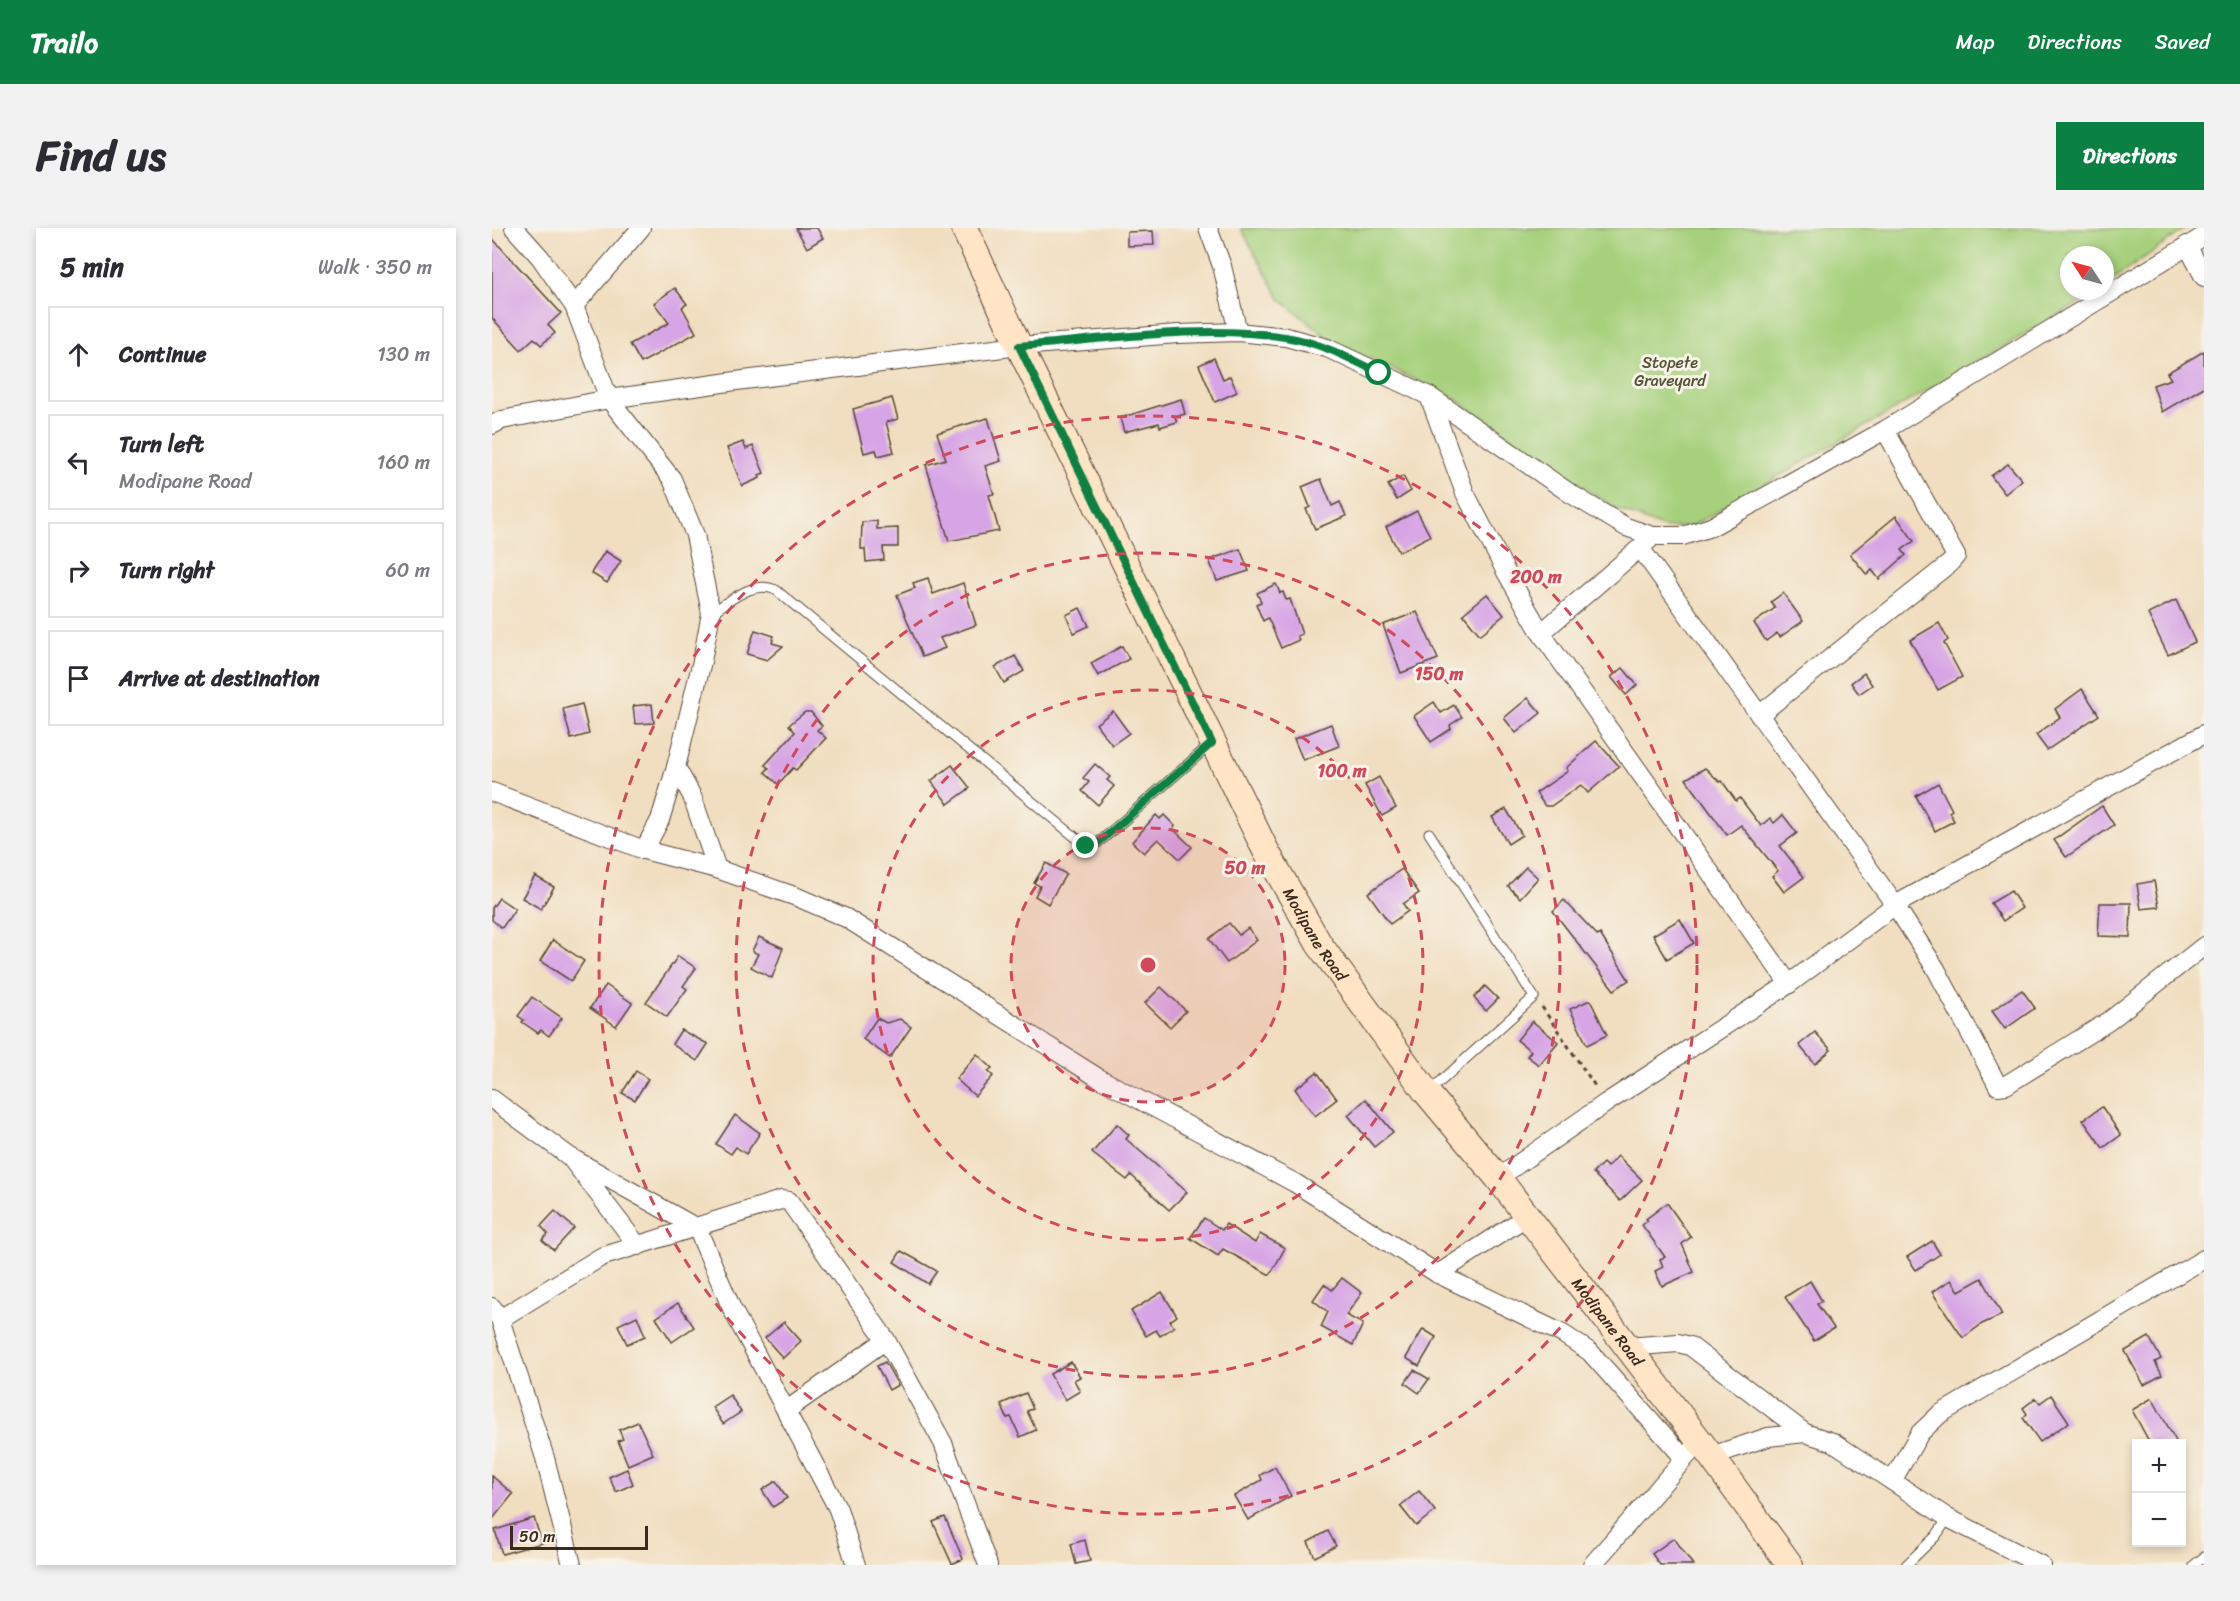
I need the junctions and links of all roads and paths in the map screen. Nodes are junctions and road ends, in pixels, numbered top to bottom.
1 (514, 228) edge
2 (641, 228) edge
3 (964, 228) edge
4 (1208, 228) edge
5 (2204, 236) edge
6 (2187, 245) junction
7 (2204, 277) edge
8 (574, 306) junction
9 (1238, 332) junction
10 (1019, 346) junction
11 (1429, 396) junction
12 (609, 399) junction
13 (495, 418) edge
14 (1885, 430) junction
15 (1647, 543) junction
16 (711, 613) junction
17 (1541, 633) junction
18 (1759, 715) junction
19 (2204, 734) edge
20 (1212, 743) junction
21 (676, 766) junction
22 (492, 792) edge
23 (1430, 833) dead end
24 (644, 850) junction
25 (717, 869) junction
26 (1895, 905) junction
27 (2204, 946) edge
28 (1789, 984) junction
29 (1534, 997) junction
30 (1427, 1093) junction
31 (492, 1099) edge
32 (1606, 1103) junction
33 (570, 1157) junction
34 (1498, 1178) junction
35 (1526, 1217) junction
36 (697, 1228) junction
37 (638, 1246) junction
38 (2204, 1259) edge
39 (1438, 1274) junction
40 (496, 1313) edge
41 (886, 1340) junction
42 (1627, 1347) junction
43 (787, 1410) junction
44 (1805, 1434) junction
45 (1698, 1452) junction
46 (1892, 1481) junction
47 (1948, 1518) junction
48 (2204, 1557) edge
49 (572, 1565) edge
50 (856, 1565) edge
51 (988, 1565) edge
52 (1592, 1565) edge
53 (1790, 1565) edge
54 (1906, 1565) edge
55 (2041, 1565) edge
56 (2194, 1565) edge

1 - 8 street
2 - 8 street
3 - 10 main road, Modipane Road
4 - 9 street
5 - 6 street
6 - 7 street
6 - 14 street
8 - 12 street
9 - 10 street
9 - 11 street
10 - 12 street
10 - 20 main road, Modipane Road
11 - 15 street
11 - 17 street
12 - 13 street
12 - 16 street
14 - 15 street
14 - 18 street
15 - 17 street
15 - 18 street
16 - 20 lane
16 - 21 street
17 - 28 street
18 - 26 street
19 - 26 street
20 - 30 main road, Modipane Road
21 - 24 street
21 - 25 street
22 - 24 street
23 - 29 lane
24 - 25 street
25 - 39 street
26 - 27 street
26 - 28 street
28 - 32 street
29 - 30 lane
29 - 32 path
30 - 34 main road, Modipane Road
31 - 33 street
32 - 34 street
33 - 36 street
33 - 37 street
34 - 35 main road, Modipane Road
35 - 39 street
35 - 42 main road, Modipane Road
36 - 37 street
36 - 41 street
36 - 43 street
37 - 40 street
38 - 46 street
39 - 45 street
40 - 49 street
41 - 43 street
41 - 51 street
42 - 44 street
42 - 45 main road, Modipane Road
43 - 50 street
44 - 45 street
44 - 46 street
45 - 52 street
45 - 53 main road, Modipane Road
46 - 47 street
47 - 54 lane
47 - 55 street
48 - 56 lane

